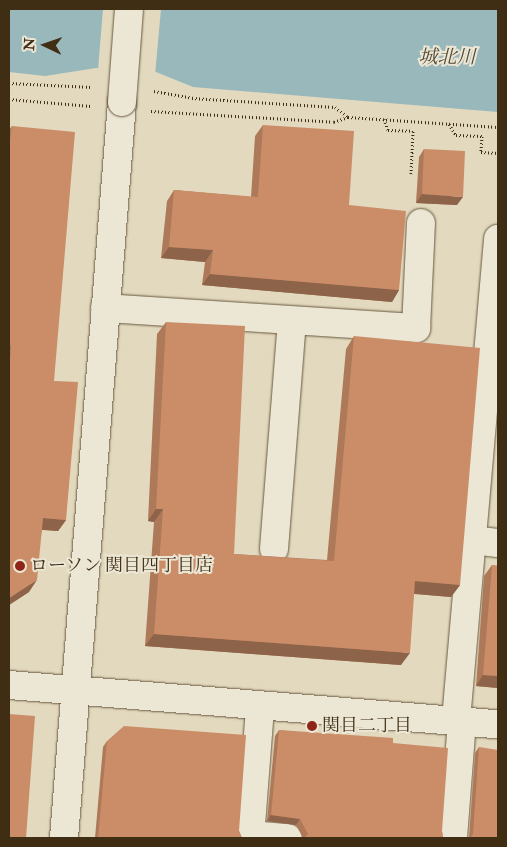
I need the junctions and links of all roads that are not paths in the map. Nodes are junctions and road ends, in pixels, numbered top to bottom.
1 (129, 9) edge
2 (421, 223) dead end
3 (498, 239) edge
4 (496, 299) edge
5 (105, 308) junction
6 (292, 322) junction
7 (486, 541) edge
8 (274, 549) dead end
9 (9, 685) edge
10 (75, 690) junction
11 (260, 708) junction
12 (459, 720) junction
13 (498, 724) edge
14 (250, 837) edge
15 (64, 838) edge
16 (288, 838) edge
17 (453, 838) edge

1 - 5 street, bridge
2 - 6 street
3 - 4 street
4 - 7 street
5 - 6 street
5 - 10 street
6 - 8 street
7 - 12 street
9 - 10 street
10 - 11 street
10 - 15 street
11 - 12 street
11 - 14 street
12 - 13 street
12 - 17 street
14 - 16 street

